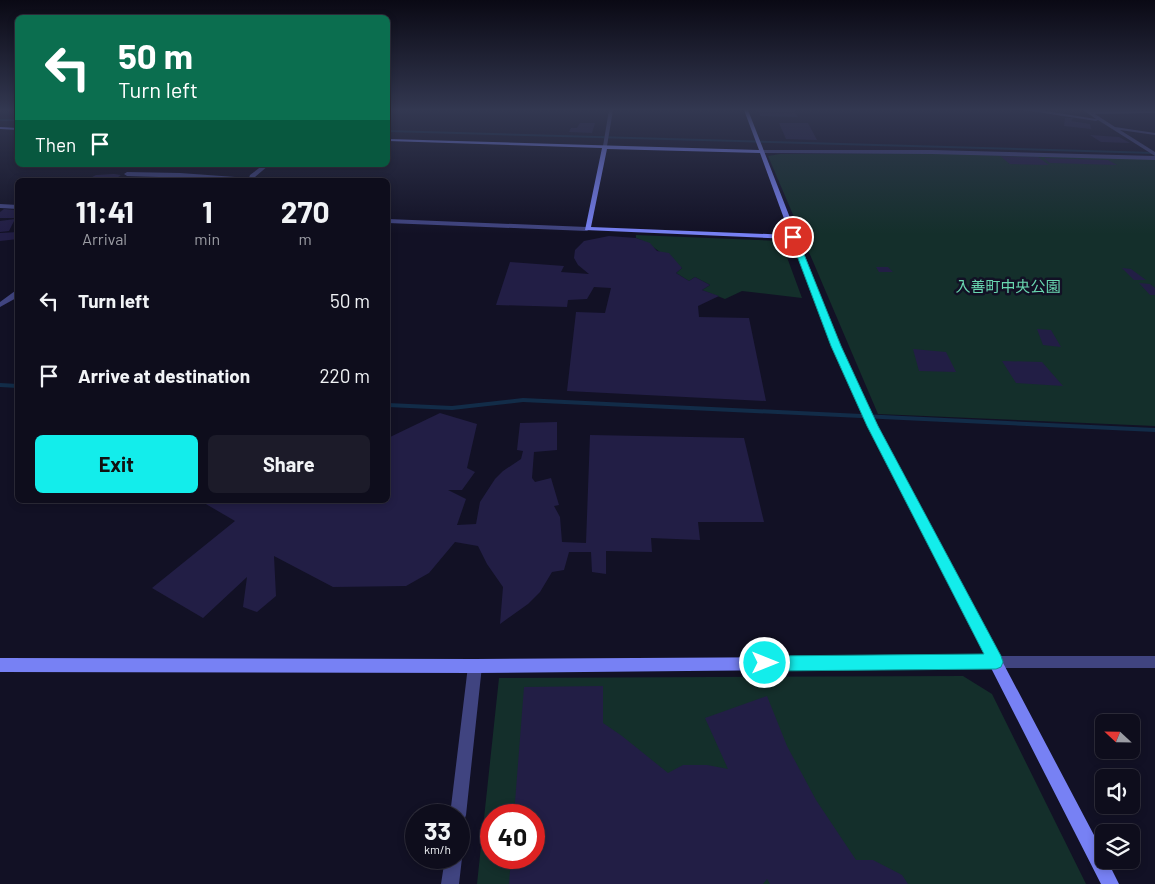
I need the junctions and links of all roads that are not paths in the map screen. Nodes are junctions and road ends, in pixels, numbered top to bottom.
1 (604, 151) edge
2 (742, 151) edge
3 (761, 152) junction
4 (1155, 158) edge
5 (263, 167) edge
6 (127, 174) dead end
7 (227, 178) edge
8 (252, 178) edge
9 (0, 206) edge
10 (15, 207) edge
11 (390, 221) edge
12 (587, 229) junction
13 (793, 237) junction
14 (15, 295) edge
15 (0, 305) edge
16 (996, 662) junction
17 (1155, 662) edge
18 (0, 665) edge
19 (475, 666) junction
20 (459, 804) edge
21 (452, 869) edge
22 (450, 884) edge
23 (1110, 884) edge

1 - 12 street
2 - 3 street
3 - 4 street
3 - 13 street
5 - 8 street
6 - 7 street
9 - 10 street
11 - 12 street
12 - 13 street
13 - 16 street
14 - 15 street
16 - 17 street
16 - 19 street
16 - 23 street
18 - 19 street
19 - 20 street
21 - 22 street

